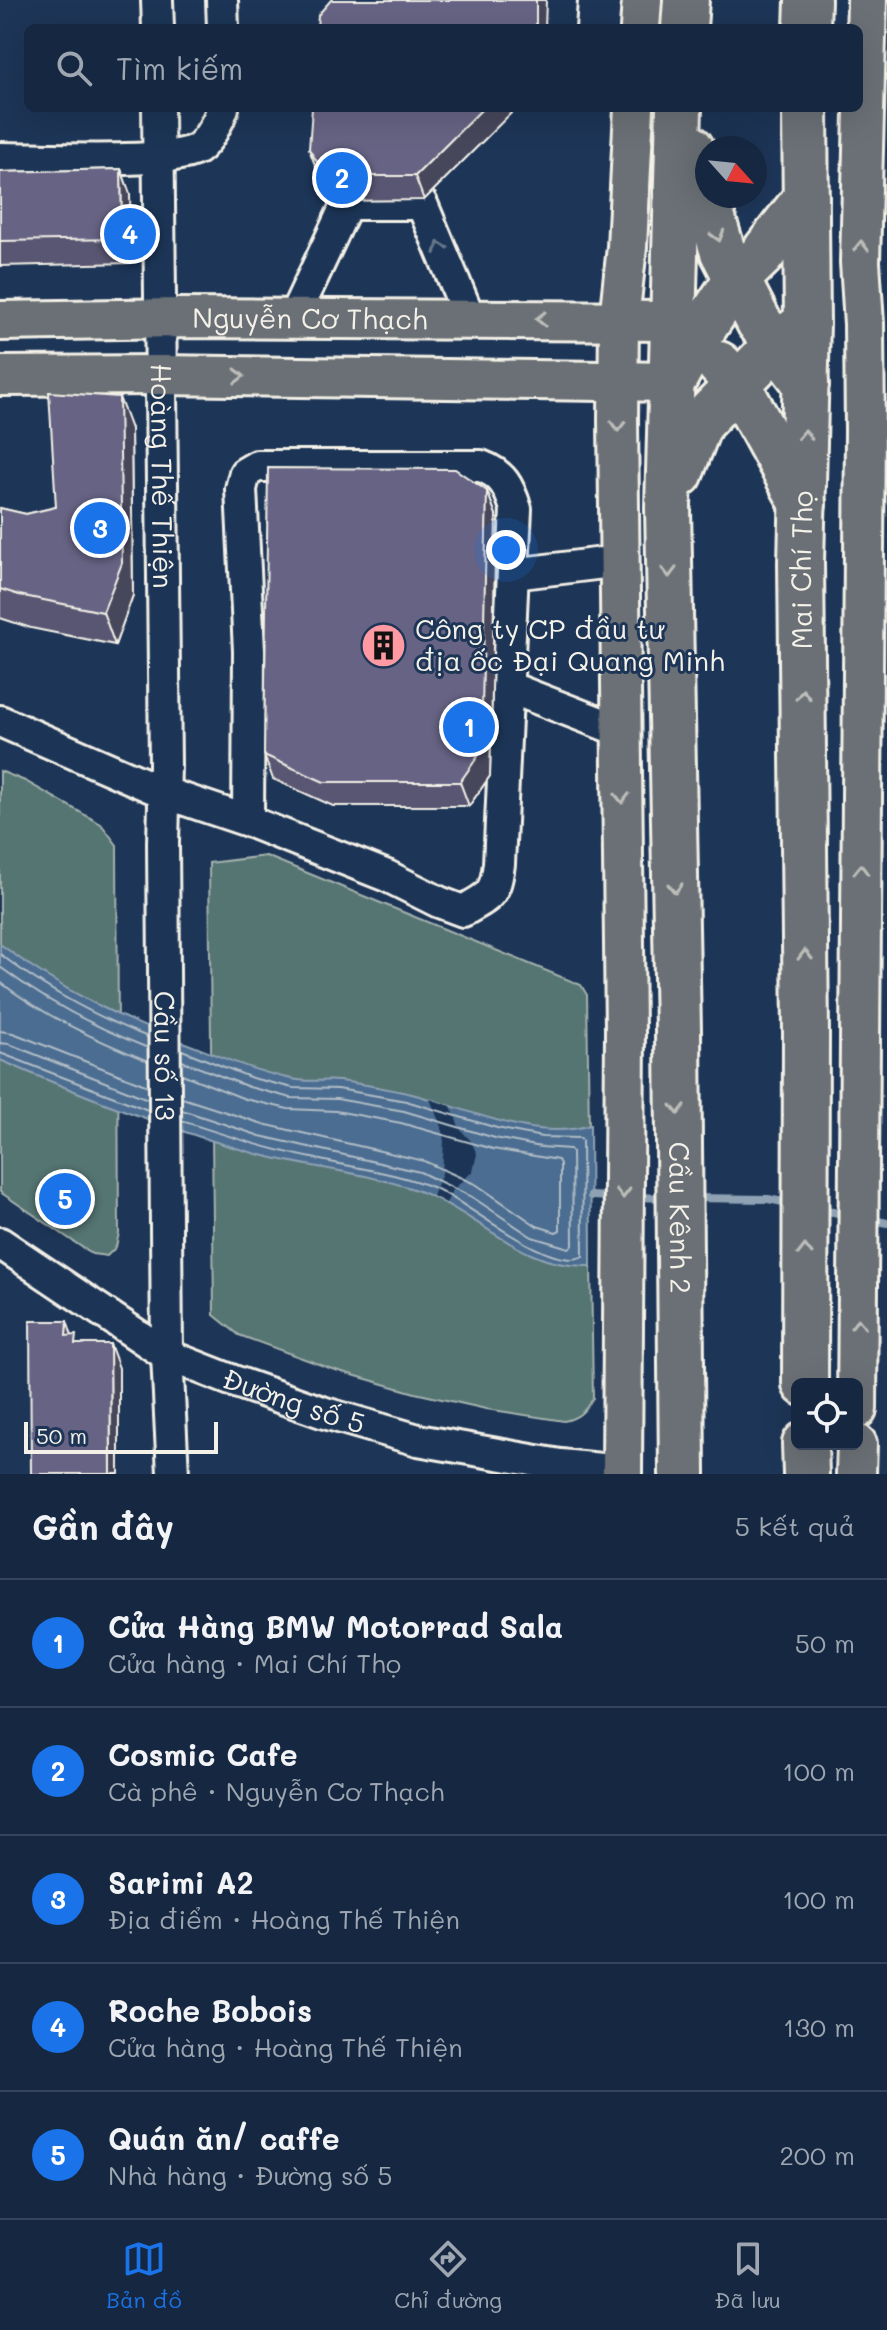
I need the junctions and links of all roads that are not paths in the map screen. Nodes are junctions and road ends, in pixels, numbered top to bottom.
1 (157, 0) edge
2 (561, 0) edge
3 (642, 0) edge
4 (686, 0) edge
5 (808, 0) edge
6 (867, 0) edge
7 (158, 24) edge
8 (559, 24) edge
9 (640, 24) edge
10 (684, 24) edge
11 (807, 24) edge
12 (158, 112) edge
13 (221, 112) edge
14 (634, 112) edge
15 (679, 112) edge
16 (680, 112) edge
17 (805, 112) edge
18 (159, 157) junction
19 (0, 158) edge
20 (806, 198) junction
21 (736, 280) junction
22 (160, 318) junction
23 (293, 319) junction
24 (470, 319) junction
25 (619, 320) junction
26 (0, 321) edge
27 (875, 325) edge
28 (693, 327) junction
29 (780, 330) junction
30 (161, 375) junction
31 (0, 376) edge
32 (618, 381) junction
33 (673, 382) junction
34 (737, 383) junction
35 (806, 384) junction
36 (876, 384) edge
37 (803, 504) junction
38 (668, 507) junction
39 (620, 561) junction
40 (513, 574) junction
41 (508, 687) junction
42 (0, 721) edge
43 (621, 731) junction
44 (165, 793) junction
45 (248, 821) junction
46 (163, 843) joint
47 (0, 1243) edge
48 (167, 1355) junction
49 (805, 1378) edge
50 (857, 1378) edge
51 (805, 1450) edge
52 (857, 1450) edge
53 (622, 1472) edge
54 (173, 1474) edge
55 (682, 1474) edge
56 (806, 1474) edge
57 (856, 1474) edge

1 - 7 street
2 - 8 street
3 - 9 main road
4 - 10 highway
5 - 11 highway
27 -> 6 main road
12 - 18 street, Hoàng Thế Thiện
13 - 18 street
14 - 25 main road
15 - 28 highway
16 -> 21 highway
17 - 20 highway, Mai Chí Thọ
18 - 19 street
18 - 22 street, Hoàng Thế Thiện
20 - 21 highway
20 - 29 highway, Mai Chí Thọ
21 - 28 highway
21 - 29 highway
22 - 23 main road, Nguyễn Cơ Thạch
22 - 26 main road, Nguyễn Cơ Thạch
22 - 30 street, Hoàng Thế Thiện
23 - 24 main road, Nguyễn Cơ Thạch
24 -> 23 street
25 -> 24 main road, Nguyễn Cơ Thạch
25 - 28 main road, Nguyễn Cơ Thạch
25 - 32 main road
27 - 29 main road
27 - 36 main road
28 - 29 highway
28 - 33 highway
28 - 34 highway
29 - 34 highway
29 - 35 highway, Mai Chí Thọ
30 - 31 main road, Nguyễn Cơ Thạch
30 -> 32 main road, Nguyễn Cơ Thạch
30 - 44 street, Hoàng Thế Thiện
32 - 33 main road, Nguyễn Cơ Thạch
32 -> 39 main road
33 - 34 highway
33 - 38 highway
34 - 35 highway
34 - 37 highway
34 - 38 highway
35 - 36 main road
37 -> 35 highway, Mai Chí Thọ
50 -> 36 main road
49 -> 37 highway, Mai Chí Thọ
38 -> 55 highway, Cầu Kênh 2
39 - 40 street
39 - 43 main road
40 - 41 street
40 - 45 street
41 - 43 street
41 - 45 street
42 - 44 street
43 -> 53 main road, Cầu Kênh 2
44 - 45 street
44 - 46 street, Hoàng Thế Thiện
46 - 48 street, Cầu số 13
47 - 48 street, Đường số 5
48 - 53 street, Đường số 5
48 - 54 street
51 - 56 highway
52 - 57 main road

